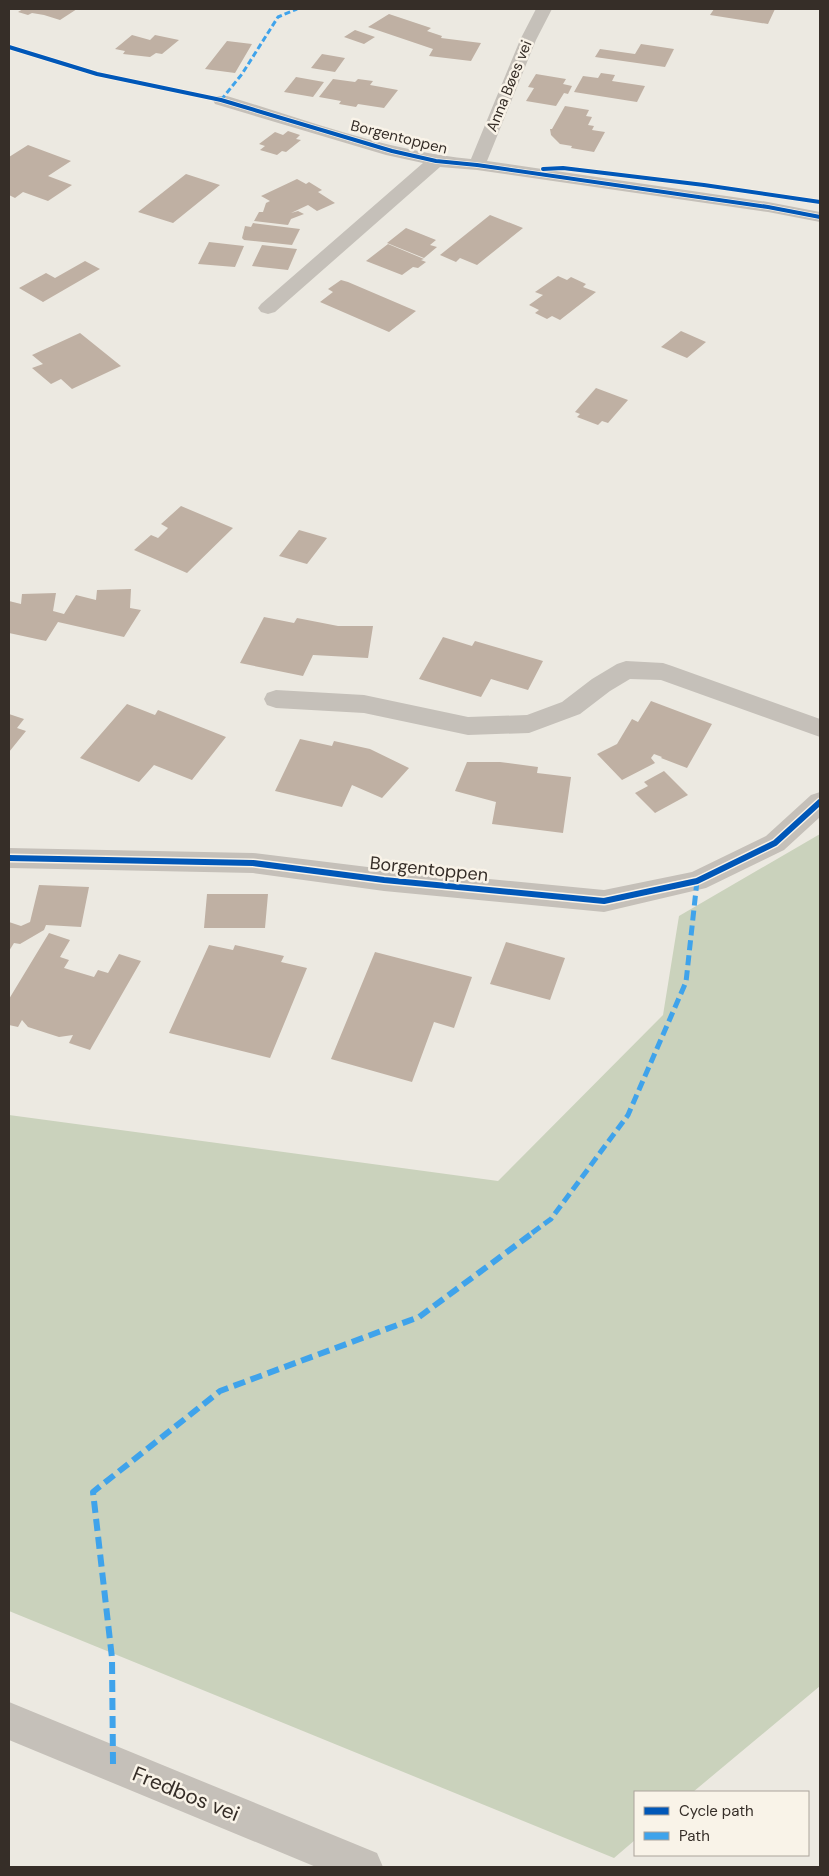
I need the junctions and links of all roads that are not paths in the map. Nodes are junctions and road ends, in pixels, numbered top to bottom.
1 (544, 9) edge
2 (221, 100) dead end
3 (436, 161) junction
4 (477, 165) junction
5 (820, 216) edge
6 (268, 308) dead end
7 (276, 699) dead end
8 (820, 728) edge
9 (820, 802) edge
10 (9, 858) edge
11 (9, 1721) edge
12 (363, 1867) edge

1 - 4 street, Anna Bøes vei
2 - 3 street, Borgentoppen
3 - 4 street, Borgentoppen
3 - 6 street, Borgentoppen
4 - 5 street, Borgentoppen
7 - 8 street
9 - 10 street, Borgentoppen
11 - 12 street, Fredbos vei

